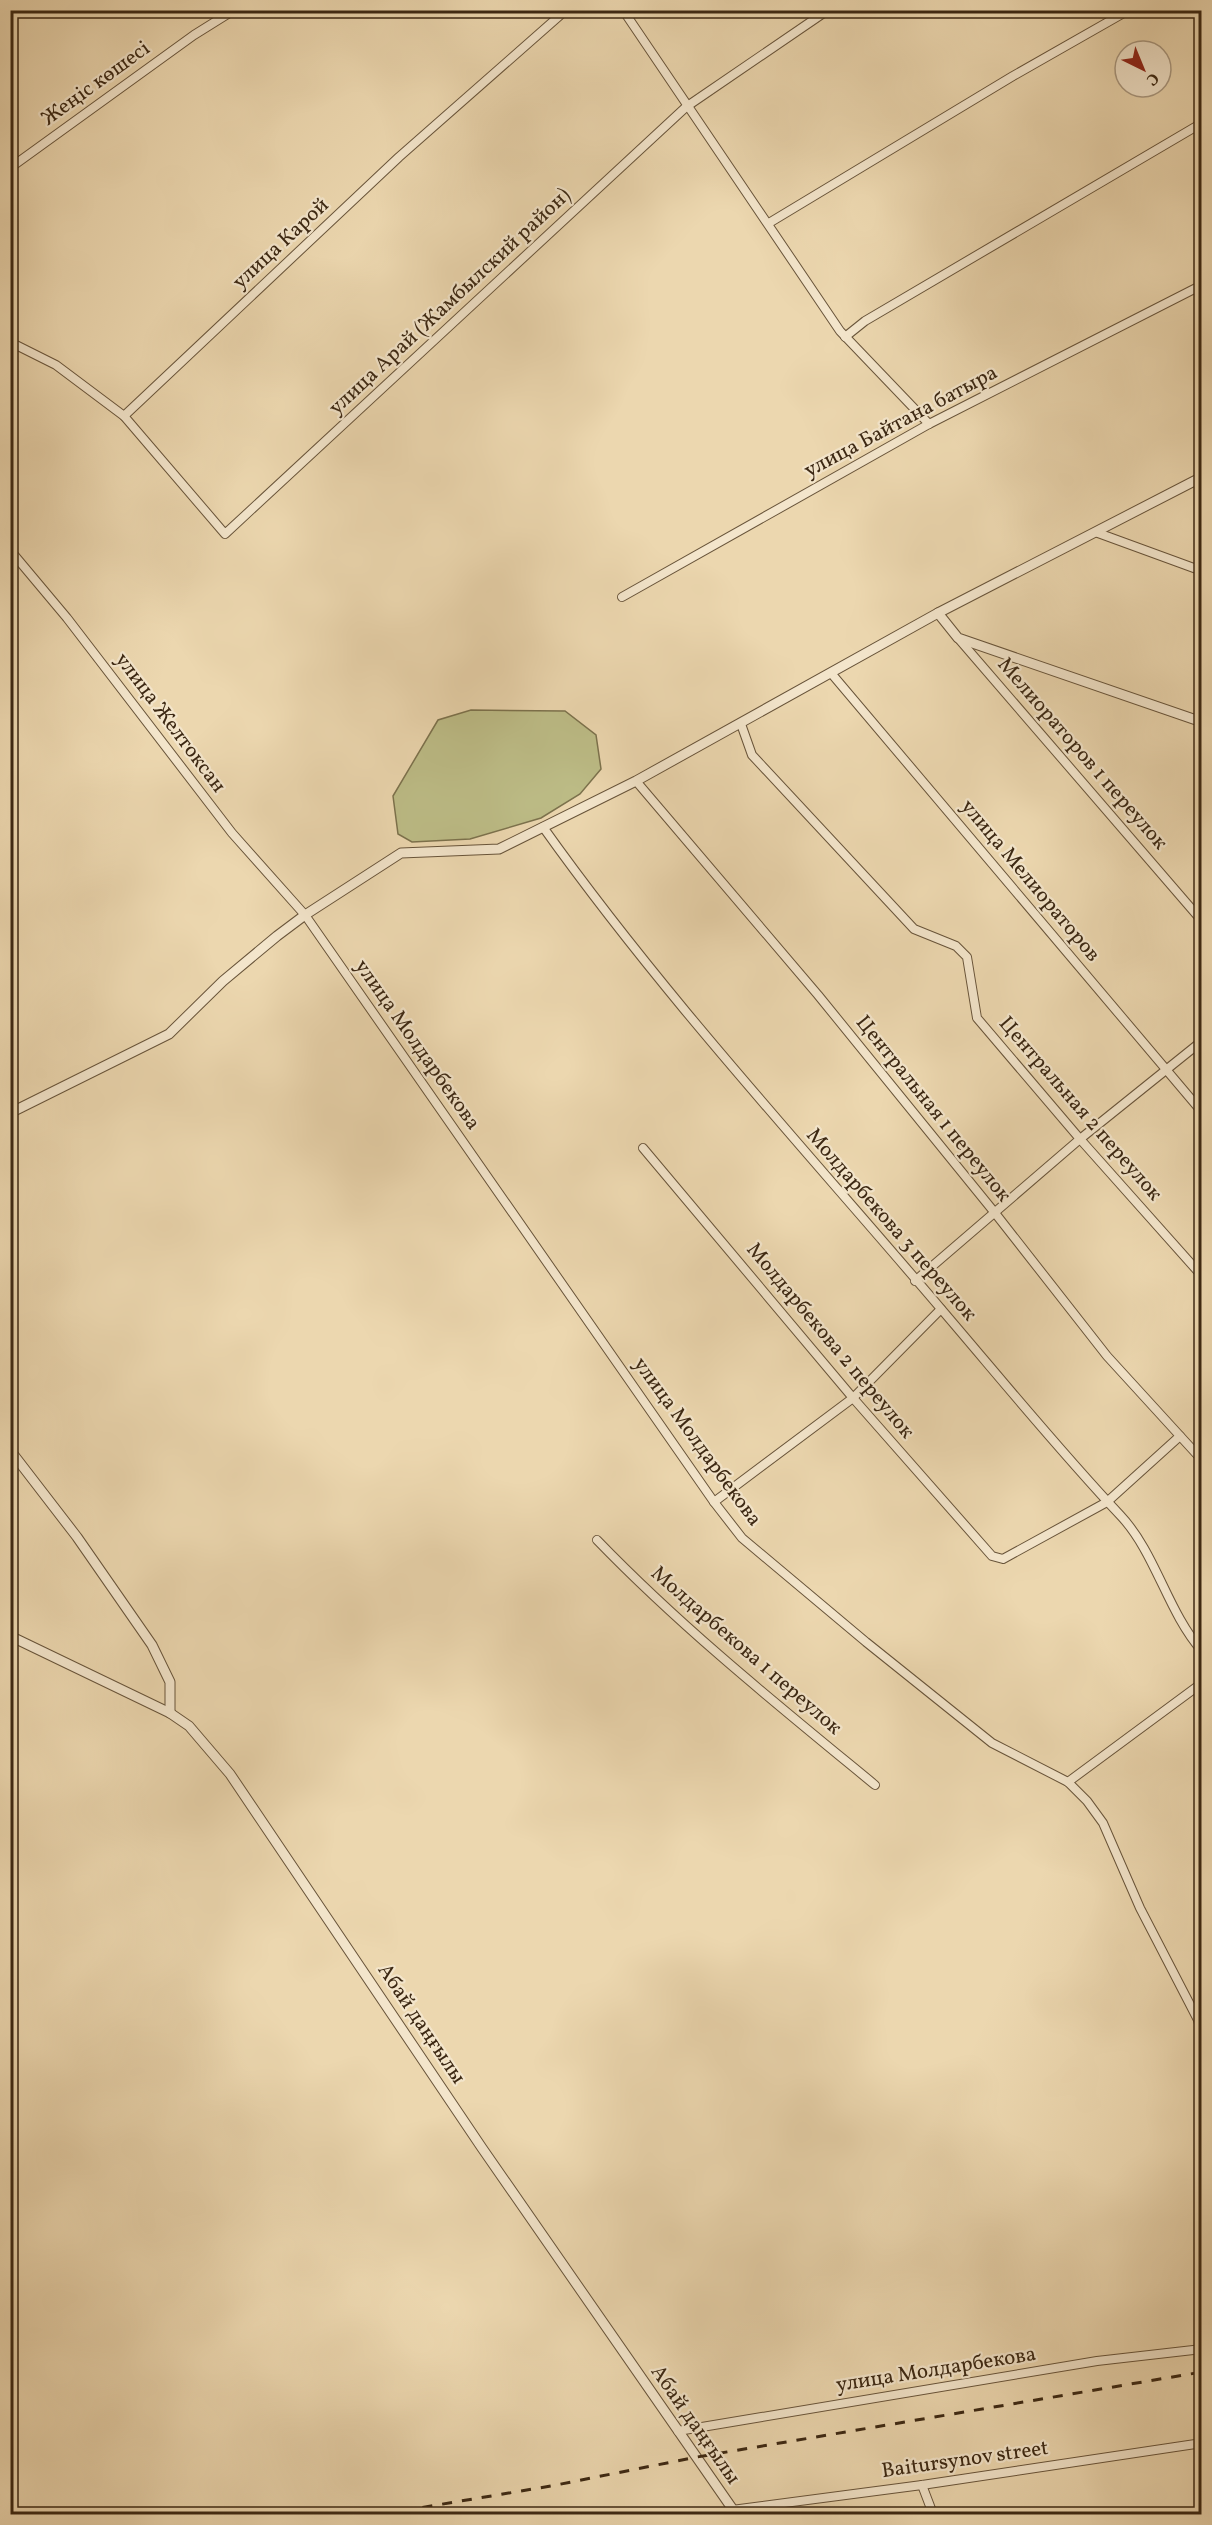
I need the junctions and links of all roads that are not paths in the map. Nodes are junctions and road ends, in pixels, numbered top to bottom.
1 (234, 10) edge
2 (566, 10) edge
3 (623, 10) edge
4 (828, 10) edge
5 (1129, 10) edge
6 (686, 107) junction
7 (1202, 123) edge
8 (10, 168) edge
9 (769, 224) junction
10 (1202, 285) edge
11 (845, 337) junction
12 (10, 342) edge
13 (124, 416) junction
14 (929, 424) junction
15 (1202, 477) edge
16 (1098, 533) junction
17 (10, 550) edge
18 (1202, 571) edge
19 (621, 597) dead end
20 (938, 613) junction
21 (958, 638) junction
22 (831, 673) junction
23 (1202, 722) edge
24 (741, 724) junction
25 (636, 781) junction
26 (543, 826) junction
27 (305, 915) junction
28 (1202, 921) edge
29 (1202, 1041) edge
30 (1164, 1069) junction
31 (1202, 1112) edge
32 (10, 1113) edge
33 (1080, 1139) junction
34 (643, 1148) dead end
35 (995, 1213) junction
36 (1202, 1276) edge
37 (915, 1281) junction
38 (941, 1309) junction
39 (853, 1398) junction
40 (1180, 1436) junction
41 (10, 1450) edge
42 (1202, 1460) edge
43 (714, 1502) junction
44 (1107, 1502) junction
45 (597, 1540) dead end
46 (10, 1636) edge
47 (1202, 1652) edge
48 (1202, 1683) edge
49 (170, 1713) junction
50 (1068, 1782) junction
51 (875, 1785) dead end
52 (1202, 2035) edge
53 (1202, 2349) edge
54 (678, 2431) junction
55 (1202, 2443) edge
56 (922, 2485) junction
57 (734, 2512) edge
58 (933, 2514) edge

1 - 8 street, Жеңіс көшесі
2 - 13 street, улица Карой
3 - 6 street
4 - 6 street, улица Арай (Жамбылский район)
5 - 9 street
6 - 9 street
6 - 13 street, улица Арай (Жамбылский район)
7 - 11 street
9 - 11 street
10 - 14 street, улица Байтана батыра
11 - 14 street
12 - 13 street
14 - 19 street, улица Байтана батыра
15 - 16 street
16 - 18 street
16 - 20 street
17 - 27 street, улица Желтоксан
20 - 21 street
20 - 22 street
21 - 23 street
21 - 28 street, Мелиораторов 1 переулок
22 - 24 street
22 - 30 street, улица Мелиораторов
24 - 25 street
24 - 33 street, Центральная 2 переулок
25 - 26 street
25 - 35 street, Центральная 1 переулок
26 - 27 street
26 - 37 street, Молдарбекова 3 переулок
27 - 32 street
27 - 43 street, улица Молдарбекова
29 - 30 street
30 - 31 street, улица Мелиораторов
30 - 33 street
33 - 35 street
33 - 36 street, Центральная 2 переулок
34 - 39 street, Молдарбекова 2 переулок
35 - 37 street
35 - 40 street, Центральная 1 переулок
37 - 38 street, Молдарбекова 3 переулок
38 - 39 street
38 - 44 street, Молдарбекова 3 переулок
39 - 43 street
39 - 44 street, Молдарбекова 2 переулок
40 - 42 street, Центральная 1 переулок
40 - 44 street
41 - 49 street
43 - 50 street, улица Молдарбекова
44 - 47 street, Молдарбекова 3 переулок
45 - 51 street, Молдарбекова 1 переулок
46 - 49 street, Абай даңғылы
48 - 50 street
49 - 54 street, Абай даңғылы
50 - 52 street, улица Молдарбекова
53 - 54 street, улица Молдарбекова
54 - 57 street, Абай даңғылы
55 - 56 street, Baitursynov street
56 - 57 street, Baitursynov street
56 - 58 street

